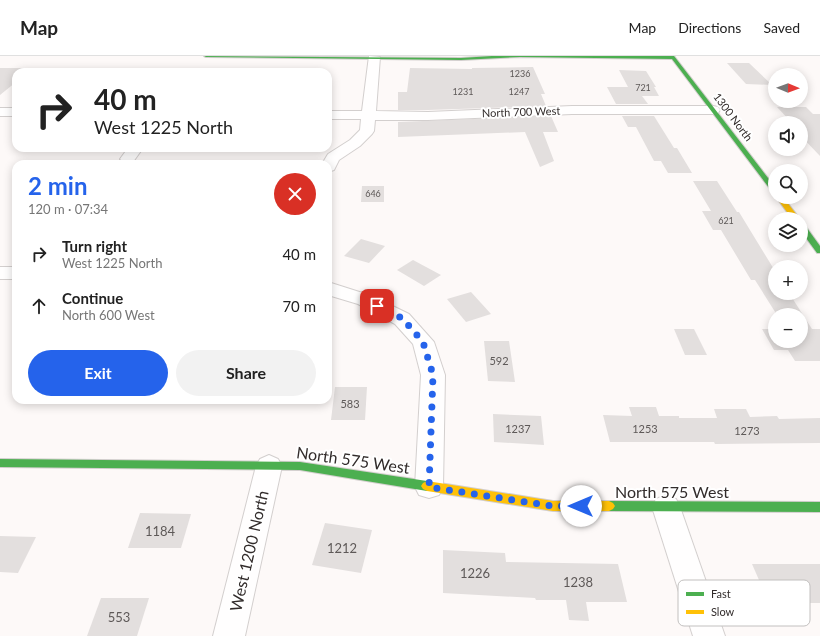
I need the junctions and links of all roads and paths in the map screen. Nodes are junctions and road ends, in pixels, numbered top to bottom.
1 (206, 56) edge
2 (374, 57) junction
3 (673, 57) edge
4 (713, 110) junction
5 (0, 112) edge
6 (12, 112) edge
7 (332, 115) edge
8 (369, 115) junction
9 (332, 160) edge
10 (768, 183) edge
11 (784, 204) edge
12 (791, 212) edge
13 (808, 235) edge
14 (819, 249) edge
15 (0, 273) edge
16 (12, 273) edge
17 (332, 289) edge
18 (0, 463) edge
19 (269, 466) junction
20 (429, 487) junction
21 (666, 507) junction
22 (820, 507) edge
23 (690, 580) edge
24 (706, 626) edge
25 (229, 636) edge
26 (709, 636) edge

1 - 2 street
2 - 3 street
2 - 8 street
3 - 4 street, 1300 North
4 - 8 street, North 700 West
4 - 10 street, 1300 North
5 - 6 street
7 - 8 street, North 700 West
8 - 9 street
11 - 12 street
13 - 14 street
15 - 16 street
17 - 20 street
18 - 19 street, North 575 West
19 - 20 street, North 575 West
19 - 25 street, West 1200 North
20 - 21 street, North 575 West
21 - 22 street, North 575 West
21 - 23 street
24 - 26 street

